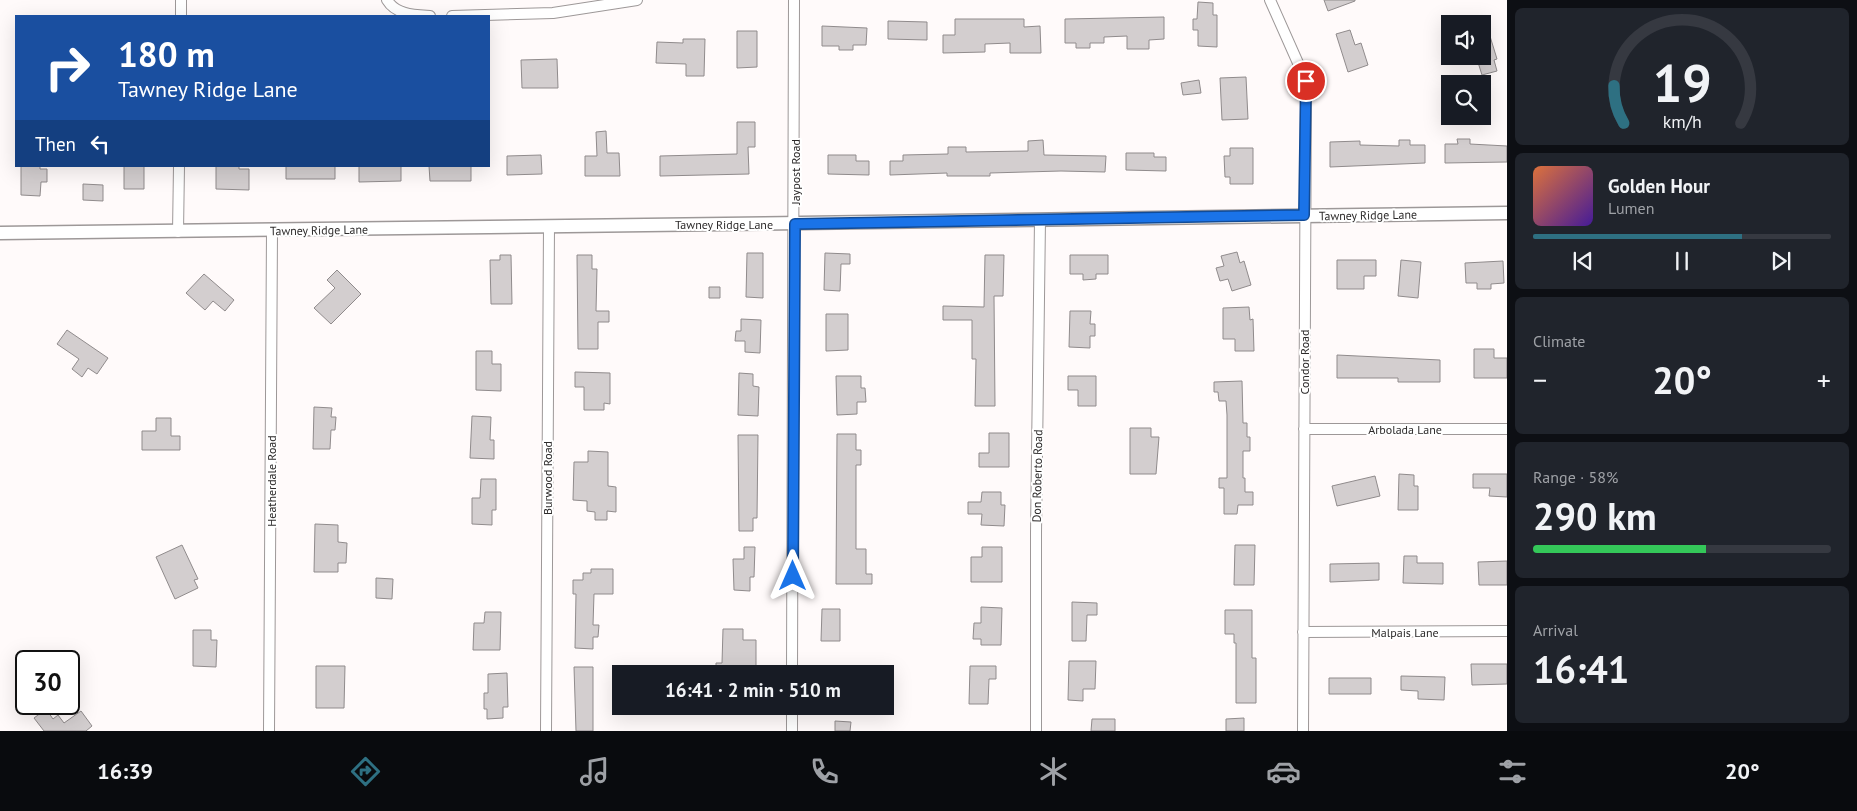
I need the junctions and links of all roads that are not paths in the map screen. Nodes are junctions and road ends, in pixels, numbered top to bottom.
1 (181, 0) edge
2 (387, 0) edge
3 (633, 0) edge
4 (794, 0) edge
5 (1270, 0) edge
6 (181, 15) edge
7 (408, 15) edge
8 (486, 15) edge
9 (179, 167) edge
10 (1507, 214) edge
11 (1304, 215) junction
12 (1040, 220) junction
13 (795, 224) junction
14 (549, 226) junction
15 (272, 231) junction
16 (0, 232) edge
17 (178, 232) junction
18 (1304, 429) junction
19 (1507, 430) edge
20 (1303, 632) junction
21 (1507, 632) edge
22 (792, 665) edge
23 (792, 715) edge
24 (269, 731) edge
25 (546, 731) edge
26 (792, 731) edge
27 (1036, 731) edge
28 (1303, 731) edge

1 - 6 street
2 - 7 street
3 - 8 street
4 - 13 street, Jaypost Road
5 - 11 street, Condor Road
9 - 17 street
10 - 11 street, Tawney Ridge Lane
11 - 12 street, Tawney Ridge Lane
11 - 18 street, Condor Road
12 - 13 street, Tawney Ridge Lane
12 - 27 street, Don Roberto Road
13 - 14 street, Tawney Ridge Lane
13 - 22 street, Jaypost Road
14 - 15 street, Tawney Ridge Lane
14 - 25 street, Burwood Road
15 - 17 street, Tawney Ridge Lane
15 - 24 street, Heatherdale Road
16 - 17 street, Tawney Ridge Lane
18 - 19 street, Arbolada Lane
18 - 20 street, Condor Road
20 - 21 street, Malpais Lane
20 - 28 street, Condor Road
23 - 26 street

